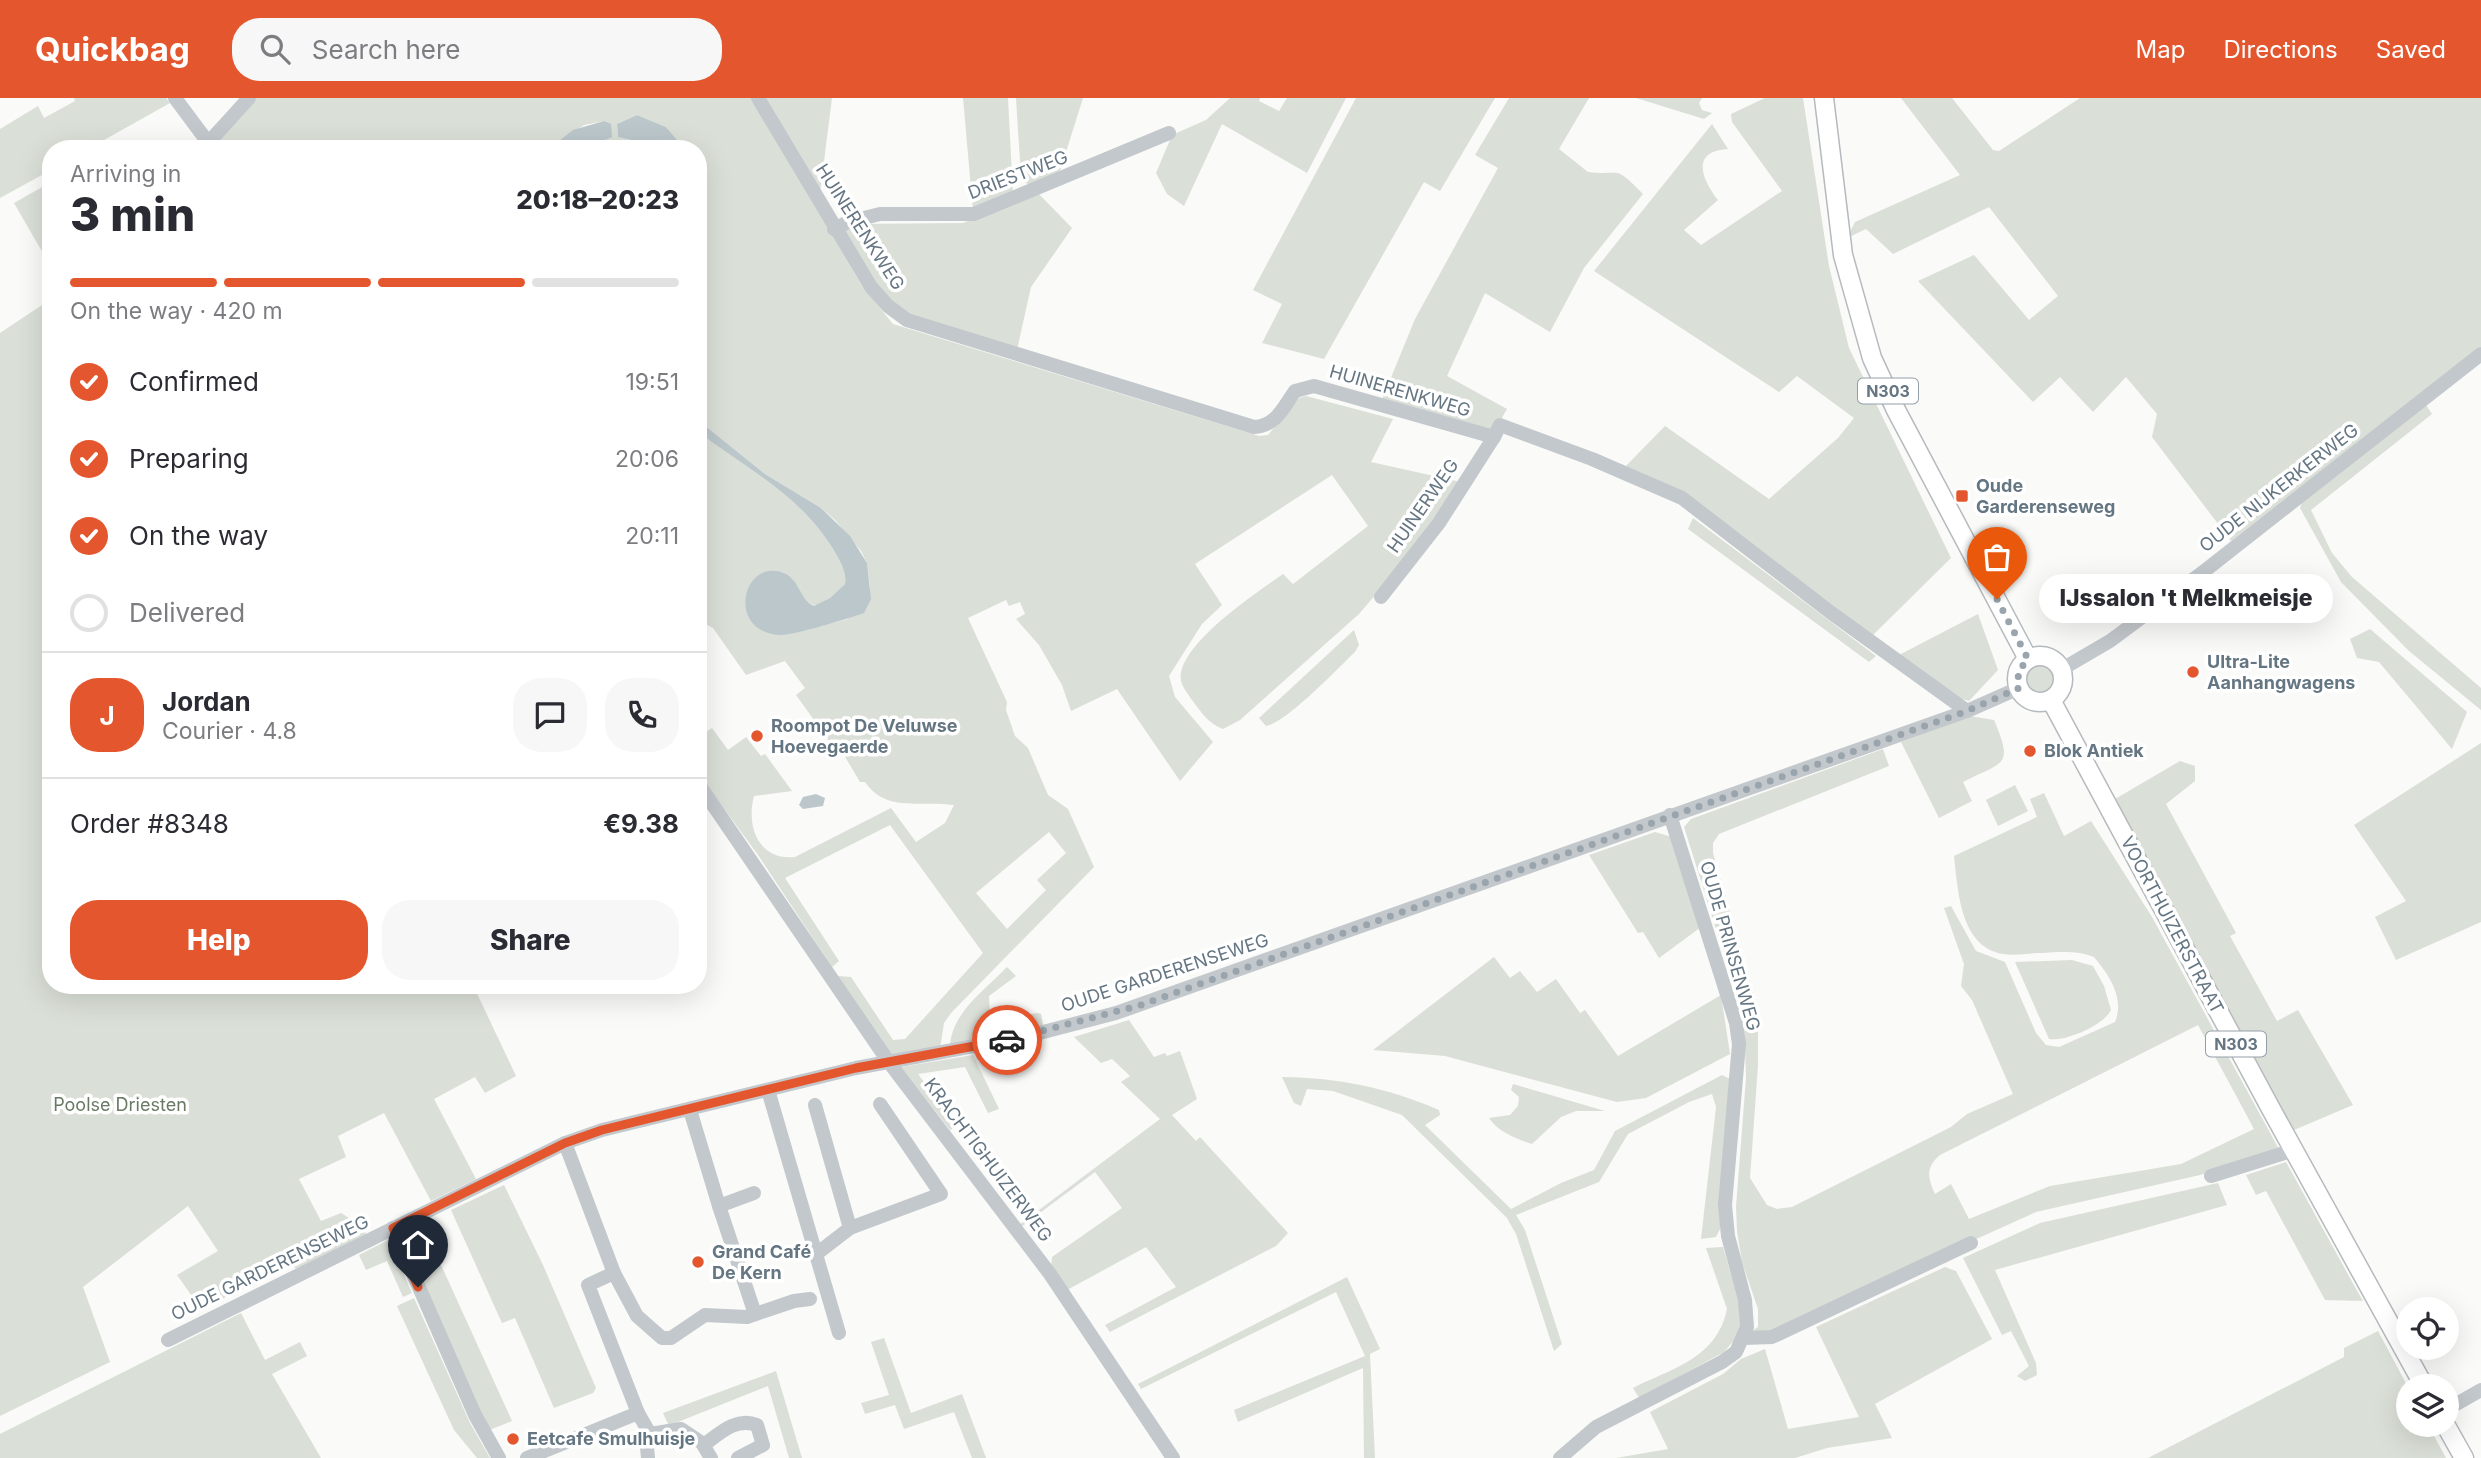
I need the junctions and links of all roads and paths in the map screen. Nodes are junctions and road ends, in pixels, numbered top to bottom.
1 (175, 98) edge
2 (249, 98) edge
3 (758, 98) edge
4 (1824, 98) edge
5 (1169, 134) dead end
6 (207, 140) edge
7 (215, 140) edge
8 (834, 229) junction
9 (2481, 354) edge
10 (1494, 436) junction
11 (1381, 597) dead end
12 (2028, 659) junction
13 (2062, 668) junction
14 (2019, 688) junction
15 (2052, 699) junction
16 (1967, 711) junction
17 (707, 796) edge
18 (1670, 815) junction
19 (888, 1061) junction
20 (768, 1090) junction
21 (880, 1104) dead end
22 (815, 1105) dead end
23 (690, 1110) junction
24 (565, 1143) junction
25 (2294, 1150) junction
26 (2211, 1176) dead end
27 (754, 1193) dead end
28 (719, 1206) junction
29 (393, 1228) junction
30 (850, 1228) junction
31 (1971, 1242) dead end
32 (815, 1255) junction
33 (614, 1273) junction
34 (810, 1299) dead end
35 (755, 1314) junction
36 (839, 1333) dead end
37 (1744, 1338) junction
38 (168, 1340) dead end
39 (2417, 1374) edge
40 (2481, 1390) edge
41 (2459, 1403) edge
42 (638, 1413) junction
43 (650, 1434) junction
44 (2452, 1437) edge
45 (708, 1451) edge
46 (499, 1458) edge
47 (527, 1458) edge
48 (648, 1458) edge
49 (738, 1458) edge
50 (1174, 1458) edge
51 (1560, 1458) edge
52 (2464, 1458) edge

1 - 6 street
2 - 7 street
3 - 8 street, HUINERENKWEG
4 - 12 main road, N303
5 - 8 street, DRIESTWEG
8 - 10 street, HUINERENKWEG
9 - 13 street, OUDE NIJKERKERWEG
10 - 11 street, HUINERWEG
10 - 16 street, HUINERENKWEG
12 - 13 main road
12 - 14 main road
13 - 15 main road
14 - 15 main road
14 - 16 street, OUDE GARDERENSEWEG
15 - 25 main road, VOORTHUIZERSTRAAT / N303
16 - 18 street, OUDE GARDERENSEWEG
17 - 19 street, KRACHTIGHUIZERWEG
18 - 19 street, OUDE GARDERENSEWEG
18 - 37 street, OUDE PRINSENWEG
19 - 20 street, OUDE GARDERENSEWEG
19 - 50 street, KRACHTIGHUIZERWEG
20 - 23 street, OUDE GARDERENSEWEG
20 - 32 street
21 - 30 street
22 - 30 street
23 - 24 street, OUDE GARDERENSEWEG
23 - 28 street
24 - 29 street, OUDE GARDERENSEWEG
24 - 33 street
25 - 26 street
25 - 39 main road, VOORTHUIZERSTRAAT / N303
27 - 28 street
28 - 35 street
29 - 38 street, OUDE GARDERENSEWEG
29 - 46 street
30 - 32 street
31 - 37 street
32 - 36 street
33 - 35 street
33 - 42 street
34 - 35 street
37 - 51 street
40 - 41 street
42 - 43 street
42 - 47 street
43 - 45 street
43 - 48 street
44 - 52 main road
45 - 49 street

